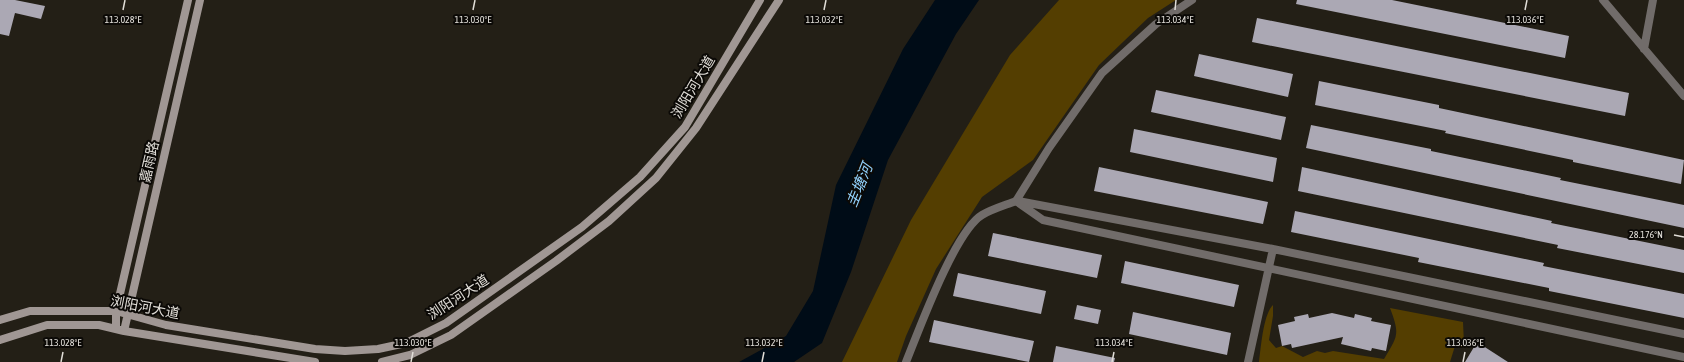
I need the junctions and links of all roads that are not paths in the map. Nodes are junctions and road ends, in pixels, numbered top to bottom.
1 (188, 0) edge
2 (200, 0) edge
3 (760, 0) edge
4 (779, 0) edge
5 (1192, 0) edge
6 (1603, 0) edge
7 (1653, 0) edge
8 (1644, 49) junction
9 (1684, 96) edge
10 (1016, 201) junction
11 (1273, 249) junction
12 (1268, 268) junction
13 (116, 311) junction
14 (127, 314) junction
15 (0, 320) edge
16 (120, 330) junction
17 (1684, 334) edge
18 (0, 340) edge
19 (1684, 357) edge
20 (315, 362) edge
21 (382, 362) edge
22 (906, 362) edge
23 (1248, 362) edge

1 - 13 main road, 嘉雨路
2 - 14 main road, 嘉雨路
3 - 14 main road, 浏阳河大道
4 - 21 main road, 浏阳河大道
5 - 10 street
6 - 8 street
7 - 8 street
8 - 9 street
10 - 11 street
10 - 12 street
10 - 22 street
11 - 12 street
11 - 17 street
12 - 19 street
12 - 23 street
13 - 14 main road, 浏阳河大道
13 - 15 main road, 浏阳河大道
13 - 16 main road, 嘉雨路
14 - 16 main road, 嘉雨路
16 - 18 main road, 浏阳河大道
16 - 20 main road, 浏阳河大道

